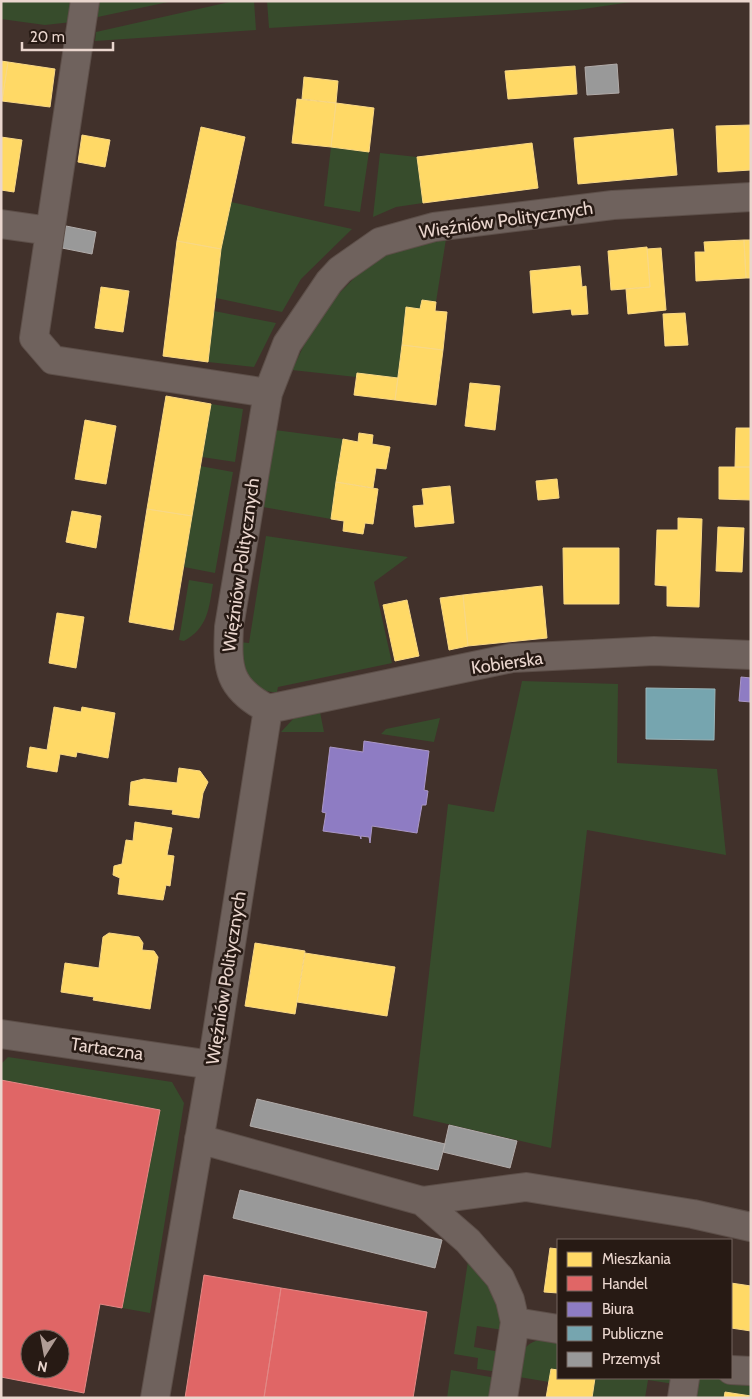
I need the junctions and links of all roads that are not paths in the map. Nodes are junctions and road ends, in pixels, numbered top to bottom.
1 (85, 1) edge
2 (751, 198) edge
3 (1, 224) edge
4 (50, 231) junction
5 (268, 393) junction
6 (751, 655) edge
7 (268, 709) junction
8 (1, 1034) edge
9 (212, 1065) junction
10 (200, 1139) junction
11 (422, 1200) junction
12 (751, 1208) edge
13 (693, 1214) junction
14 (751, 1227) edge
15 (515, 1322) junction
16 (557, 1329) edge
17 (732, 1370) edge
18 (751, 1371) edge
19 (685, 1379) edge
20 (155, 1398) edge
21 (503, 1398) edge
22 (682, 1398) edge

1 - 4 street
2 - 5 street, Więźniów Politycznych
3 - 4 street
4 - 5 street
5 - 7 street, Więźniów Politycznych
6 - 7 street, Kobierska
7 - 9 street, Więźniów Politycznych
8 - 9 street, Tartaczna
9 - 10 street, Więźniów Politycznych
10 - 11 street
10 - 20 street, Więźniów Politycznych
11 - 13 street
11 - 15 street
12 - 13 street
13 - 14 street
15 - 16 street
15 - 21 street
17 - 18 street
19 - 22 street

